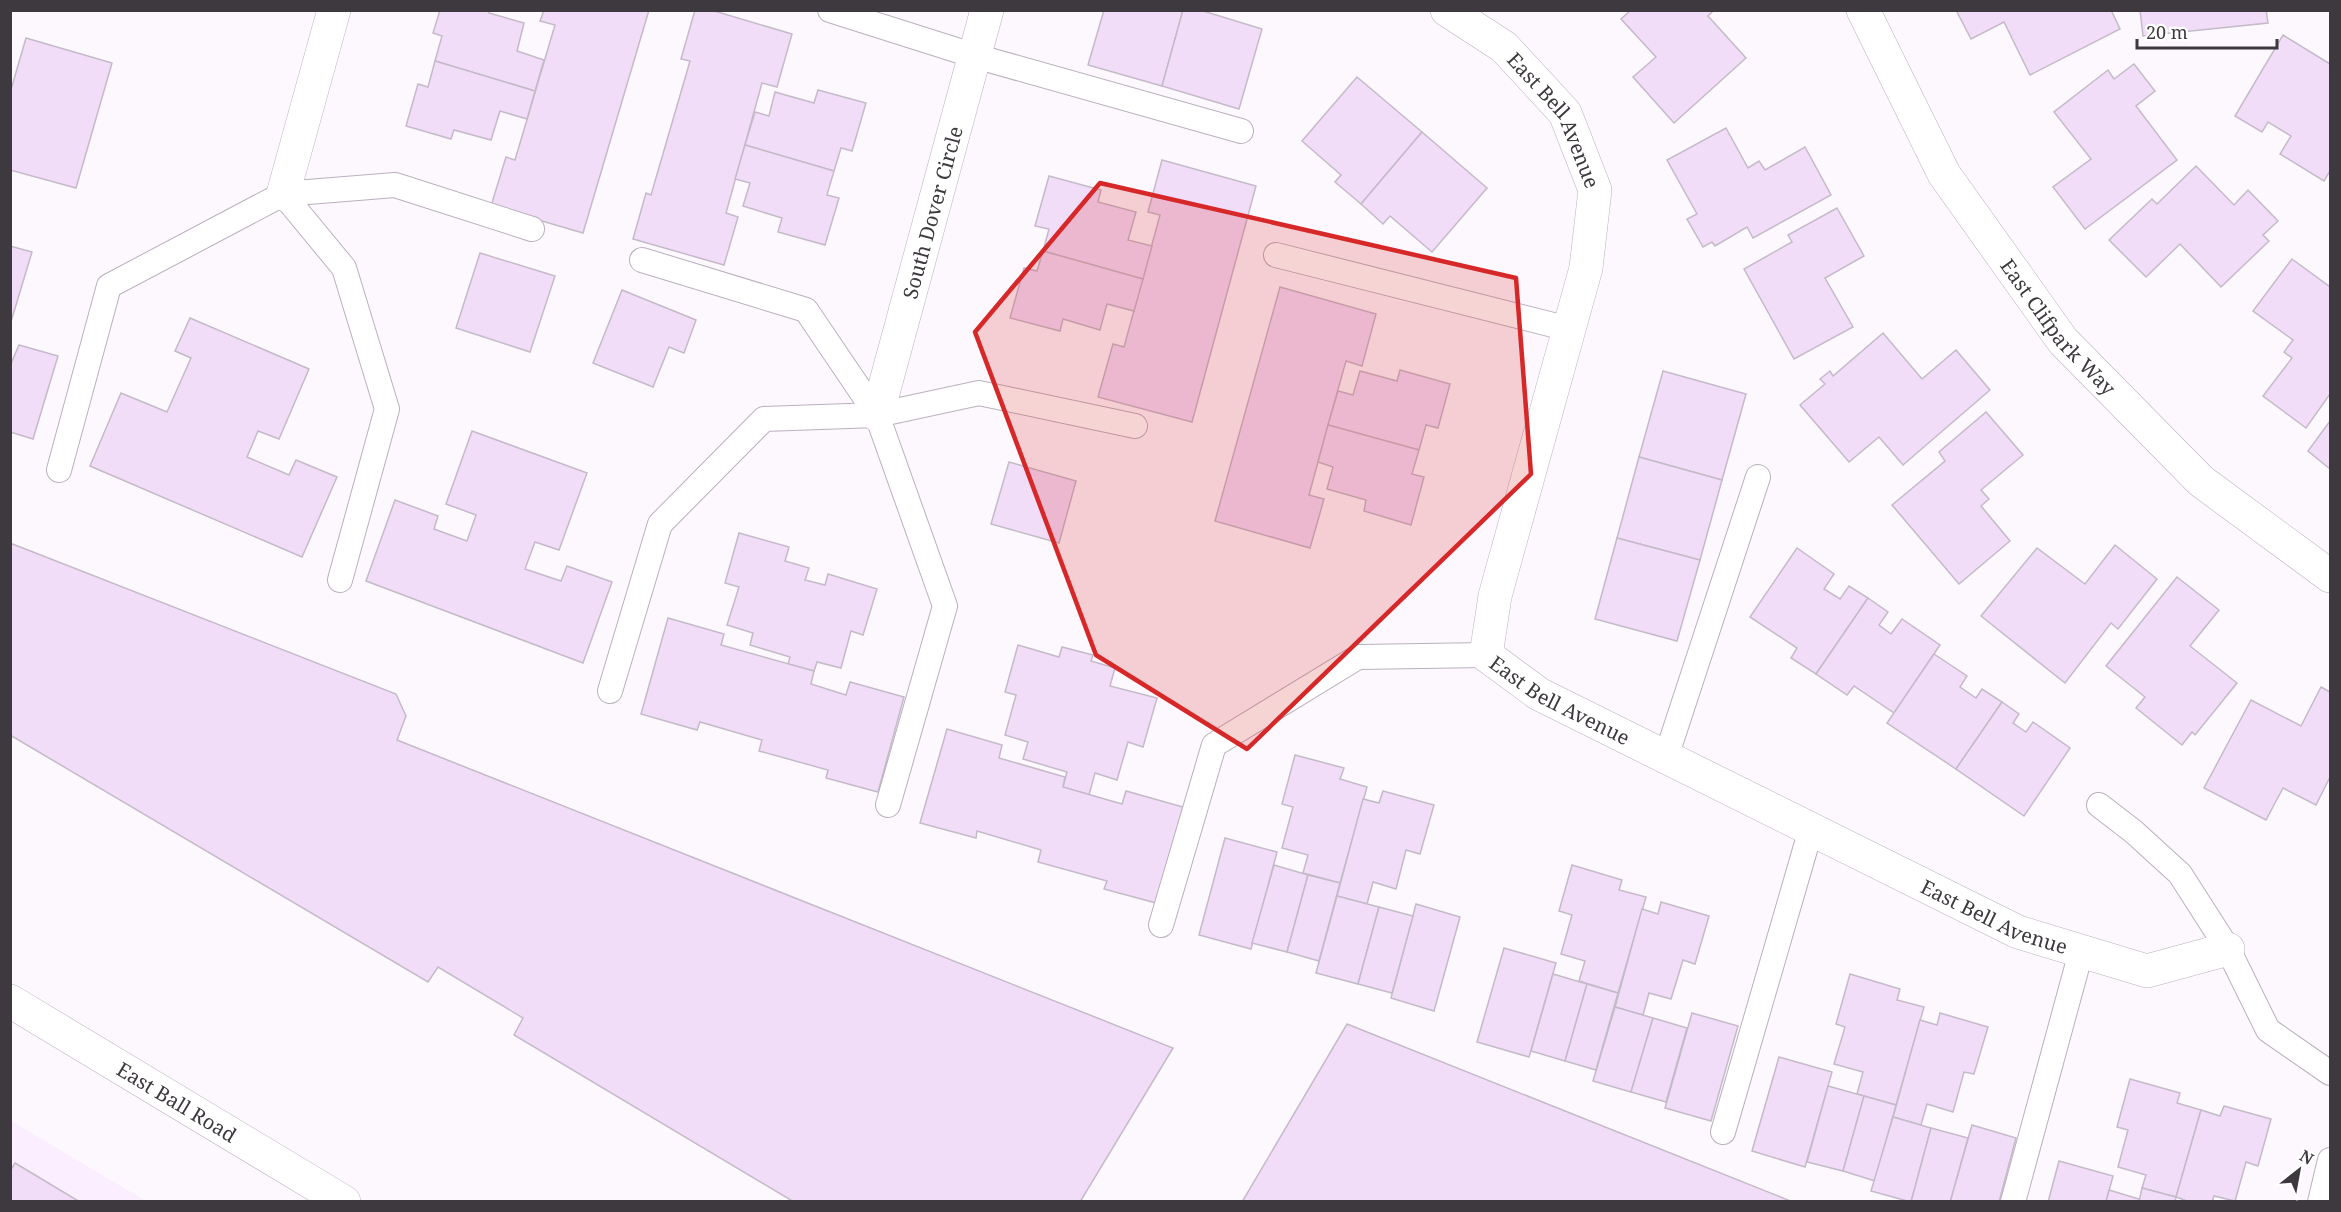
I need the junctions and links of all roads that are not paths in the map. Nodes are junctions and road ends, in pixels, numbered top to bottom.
1 (334, 10) edge
2 (830, 10) edge
3 (987, 10) edge
4 (1447, 10) edge
5 (1863, 10) edge
6 (975, 56) junction
7 (1241, 131) dead end
8 (284, 194) junction
9 (532, 229) dead end
10 (1276, 255) dead end
11 (642, 260) dead end
12 (1569, 329) junction
13 (877, 415) junction
14 (1135, 426) dead end
15 (59, 470) dead end
16 (1758, 477) dead end
17 (2331, 576) edge
18 (340, 580) dead end
19 (1486, 655) junction
20 (610, 691) dead end
21 (1666, 757) junction
22 (888, 805) dead end
23 (2099, 805) dead end
24 (1811, 829) junction
25 (1161, 925) dead end
26 (2228, 949) junction
27 (2081, 952) junction
28 (11, 1002) edge
29 (2331, 1073) edge
30 (1723, 1132) dead end
31 (2331, 1161) edge
32 (344, 1202) edge
33 (2013, 1202) edge
34 (2320, 1202) edge

1 - 8 street
2 - 6 lane
3 - 6 street, South Dover Circle
4 - 12 street, East Bell Avenue
5 - 17 street, East Clifpark Way
6 - 7 lane
6 - 13 street, South Dover Circle
8 - 9 lane
8 - 15 lane
8 - 18 lane
10 - 12 lane
11 - 13 lane
12 - 19 street, East Bell Avenue
13 - 14 lane
13 - 20 lane
13 - 22 lane
16 - 21 lane
19 - 21 street, East Bell Avenue
19 - 25 lane
21 - 24 street, East Bell Avenue
23 - 26 lane
24 - 27 street, East Bell Avenue
24 - 30 lane
26 - 27 street, East Bell Avenue
26 - 29 lane
27 - 33 lane
28 - 32 street, East Ball Road
31 - 34 lane

